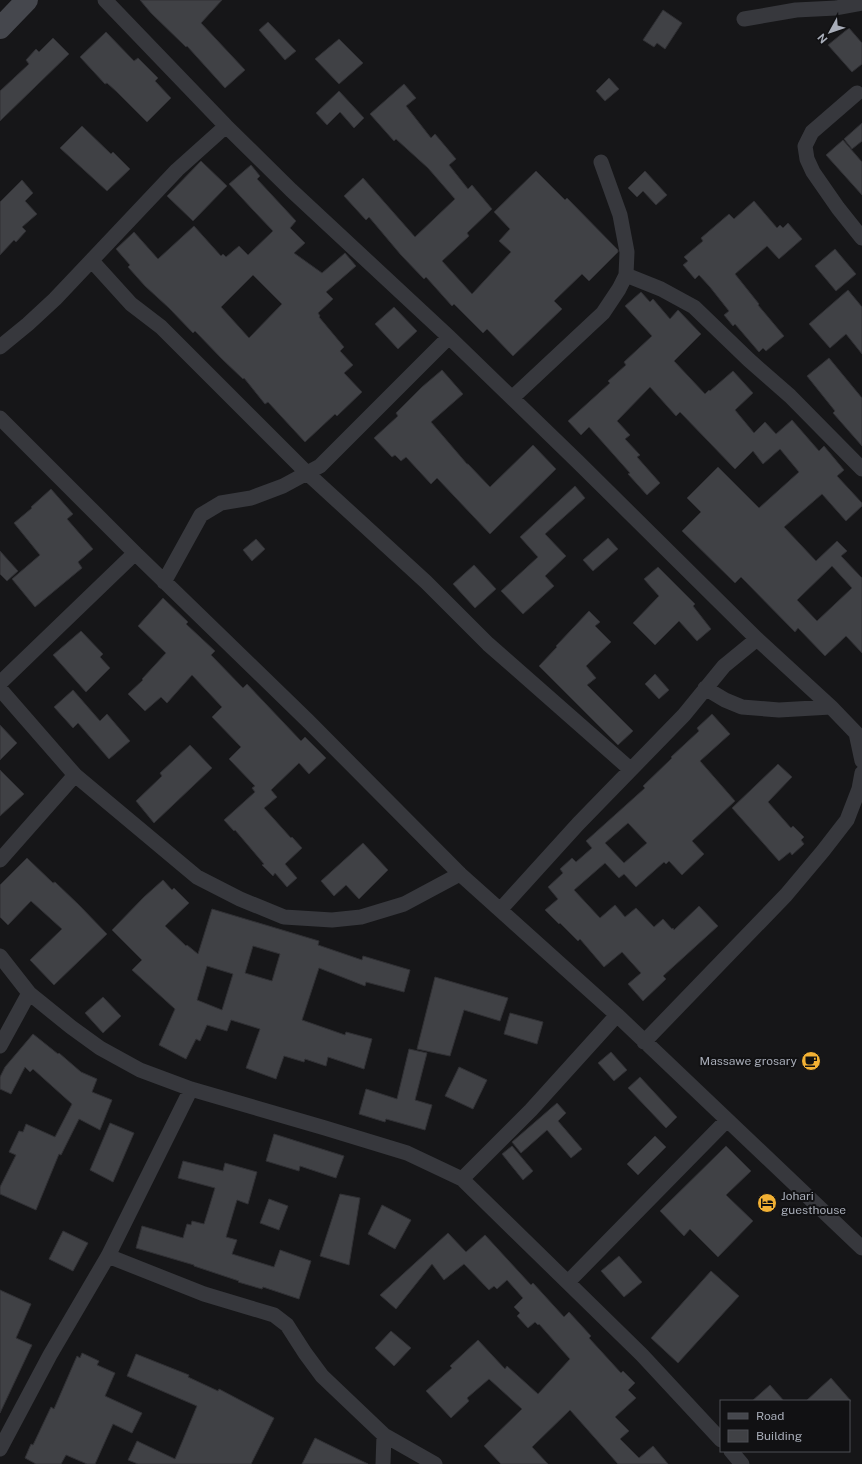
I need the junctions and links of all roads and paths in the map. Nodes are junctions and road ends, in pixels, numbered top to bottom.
1 (27, 0) edge
2 (105, 0) edge
3 (862, 3) edge
4 (744, 19) dead end
5 (0, 28) edge
6 (857, 93) dead end
7 (226, 126) junction
8 (601, 162) dead end
9 (862, 238) edge
10 (92, 261) junction
11 (626, 275) junction
12 (449, 337) junction
13 (0, 347) edge
14 (512, 398) junction
15 (0, 418) edge
16 (862, 469) edge
17 (307, 473) junction
18 (135, 553) junction
19 (164, 582) junction
20 (757, 639) junction
21 (0, 683) edge
22 (705, 688) junction
23 (0, 689) edge
24 (831, 707) junction
25 (859, 730) edge
26 (862, 761) edge
27 (630, 769) junction
28 (862, 773) edge
29 (76, 775) junction
30 (0, 860) edge
31 (460, 874) junction
32 (500, 910) junction
33 (0, 956) edge
34 (29, 993) junction
35 (617, 1015) junction
36 (644, 1042) junction
37 (0, 1046) edge
38 (191, 1089) junction
39 (727, 1120) junction
40 (462, 1179) junction
41 (862, 1248) edge
42 (108, 1256) junction
43 (568, 1282) junction
44 (384, 1435) junction
45 (720, 1439) edge
46 (0, 1449) edge
47 (732, 1452) edge
48 (383, 1464) edge
49 (436, 1464) edge
50 (742, 1464) edge

1 - 5 street
2 - 7 street
3 - 4 street
6 - 9 street
7 - 10 street
7 - 12 street
8 - 11 street
10 - 13 street
10 - 17 street
11 - 14 street
11 - 16 street
12 - 14 street
12 - 17 street
14 - 20 street
15 - 18 street
17 - 19 street
17 - 27 street
18 - 19 street
18 - 21 street
19 - 31 street
20 - 22 street
20 - 24 street
22 - 24 street
22 - 27 street
23 - 29 street
24 - 25 street
25 - 26 street
27 - 32 street
28 - 36 street
29 - 30 street
29 - 31 street
31 - 32 street
32 - 35 street
33 - 34 street
34 - 37 street
34 - 38 street
35 - 36 street
35 - 40 street
36 - 39 street
38 - 40 street
38 - 42 street
39 - 41 street
39 - 43 street
40 - 43 street
42 - 44 street
42 - 46 street
43 - 45 street
44 - 48 street
44 - 49 street
47 - 50 street

